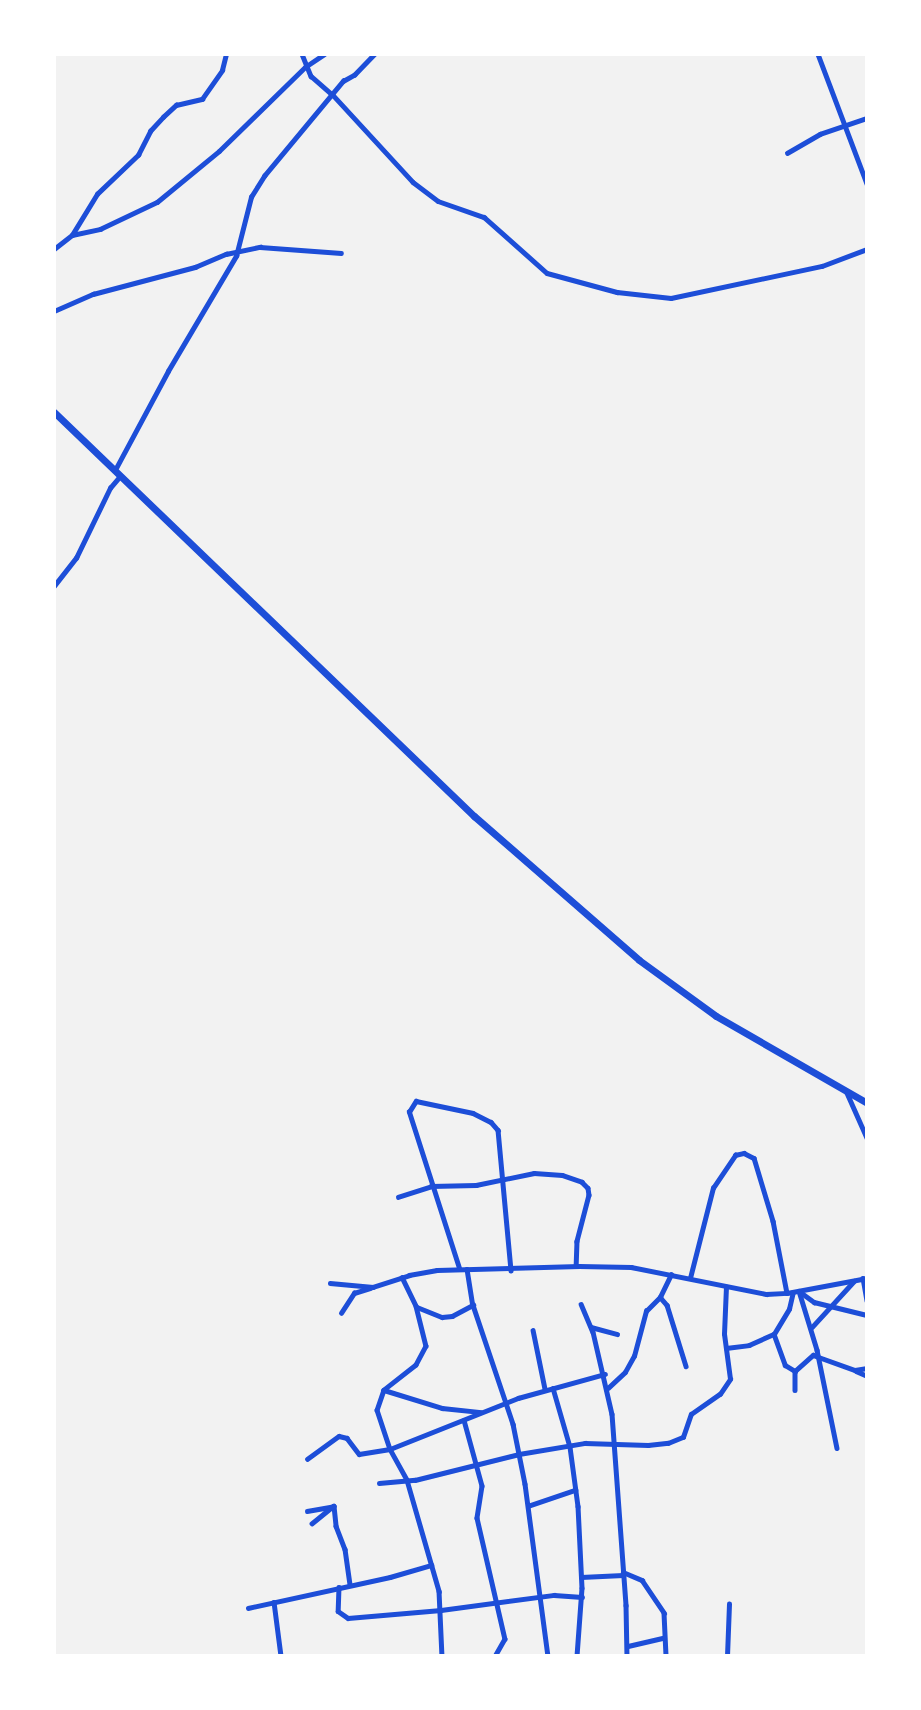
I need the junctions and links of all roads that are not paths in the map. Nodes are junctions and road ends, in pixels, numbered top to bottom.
1 (226, 54) edge
2 (302, 54) edge
3 (324, 54) edge
4 (374, 54) edge
5 (818, 54) edge
6 (305, 66) junction
7 (333, 95) junction
8 (867, 118) edge
9 (845, 128) junction
10 (787, 153) dead end
11 (866, 180) edge
12 (72, 235) junction
13 (54, 249) edge
14 (867, 249) edge
15 (237, 253) junction
16 (341, 253) dead end
17 (54, 311) edge
18 (54, 412) edge
19 (117, 474) junction
20 (54, 586) edge
21 (847, 1093) junction
22 (867, 1103) edge
23 (867, 1138) edge
24 (504, 1181) junction
25 (431, 1186) junction
26 (398, 1197) dead end
27 (576, 1266) junction
28 (459, 1268) junction
29 (467, 1269) junction
30 (511, 1270) junction
31 (671, 1274) junction
32 (402, 1277) junction
33 (690, 1278) junction
34 (865, 1278) edge
35 (855, 1281) junction
36 (330, 1283) dead end
37 (373, 1287) junction
38 (726, 1287) junction
39 (793, 1292) junction
40 (660, 1297) junction
41 (867, 1301) edge
42 (580, 1304) dead end
43 (473, 1305) junction
44 (416, 1306) junction
45 (829, 1306) junction
46 (341, 1313) dead end
47 (867, 1315) edge
48 (591, 1327) junction
49 (811, 1328) junction
50 (533, 1330) dead end
51 (617, 1334) dead end
52 (774, 1334) junction
53 (726, 1348) junction
54 (819, 1355) junction
55 (686, 1366) dead end
56 (867, 1368) edge
57 (855, 1370) junction
58 (795, 1371) junction
59 (605, 1374) junction
60 (867, 1376) edge
61 (553, 1388) junction
62 (608, 1388) junction
63 (384, 1390) junction
64 (545, 1390) junction
65 (796, 1390) dead end
66 (508, 1402) junction
67 (482, 1412) junction
68 (464, 1420) junction
69 (615, 1445) junction
70 (570, 1447) junction
71 (837, 1448) dead end
72 (390, 1449) junction
73 (519, 1454) junction
74 (307, 1459) dead end
75 (477, 1465) junction
76 (407, 1480) junction
77 (379, 1483) dead end
78 (575, 1490) junction
79 (334, 1506) junction
80 (528, 1506) junction
81 (307, 1511) dead end
82 (312, 1524) dead end
83 (431, 1565) junction
84 (623, 1573) junction
85 (581, 1577) junction
86 (350, 1585) junction
87 (340, 1587) junction
88 (582, 1597) junction
89 (542, 1598) junction
90 (498, 1601) junction
91 (274, 1602) junction
92 (729, 1604) dead end
93 (248, 1608) dead end
94 (441, 1610) junction
95 (664, 1638) junction
96 (628, 1646) junction
97 (281, 1656) edge
98 (442, 1656) edge
99 (495, 1656) edge
100 (548, 1656) edge
101 (577, 1656) edge
102 (626, 1656) edge
103 (666, 1656) edge
104 (727, 1656) edge

1 - 12 street
2 - 6 street
3 - 6 street
4 - 7 street
5 - 9 street
6 - 7 street
6 - 12 street
7 - 14 street
7 - 15 street
8 - 9 street
9 - 10 street
9 - 11 street
12 - 13 street
15 - 16 street
15 - 17 street
15 - 19 street
18 - 19 highway
19 - 20 street
19 - 21 highway
21 - 22 highway
21 - 23 street
24 - 25 street
24 - 25 street
24 - 27 street
24 - 30 street
25 - 26 street
25 - 28 street
27 - 30 street
27 - 31 street
28 - 29 street
28 - 32 street
29 - 30 street
29 - 43 street
31 - 33 street
31 - 40 street
32 - 37 street
32 - 44 street
33 - 38 street
33 - 39 street
34 - 35 street
34 - 41 street
35 - 39 street
35 - 45 street
36 - 37 street
37 - 46 street
38 - 39 street
38 - 53 street
39 - 45 street
39 - 49 street
39 - 52 street
40 - 55 street
40 - 62 street
42 - 48 street
43 - 44 street
43 - 66 street
44 - 63 street
45 - 47 street
45 - 49 street
48 - 51 street
48 - 59 street
49 - 54 street
50 - 64 street
52 - 53 street
52 - 58 street
53 - 69 street
54 - 57 street
54 - 58 street
54 - 71 street
56 - 57 street
57 - 60 street
58 - 65 street
59 - 61 street
59 - 62 street
61 - 64 street
61 - 70 street
62 - 69 street
63 - 67 street
63 - 72 street
64 - 66 street
66 - 67 street
66 - 73 street
67 - 68 street
68 - 72 street
68 - 75 street
69 - 70 street
69 - 84 street
70 - 73 street
70 - 78 street
72 - 74 street
72 - 76 street
73 - 75 street
73 - 80 street
75 - 76 street
75 - 90 street
76 - 77 street
76 - 83 street
78 - 80 street
78 - 85 street
79 - 81 street
79 - 82 street
79 - 86 street
80 - 89 street
83 - 86 street
83 - 94 street
84 - 85 street
84 - 95 street
84 - 96 street
85 - 88 street
86 - 87 street
87 - 91 street
87 - 94 street
88 - 89 street
88 - 101 street
89 - 90 street
89 - 100 street
90 - 94 street
90 - 99 street
91 - 93 street
91 - 97 street
92 - 104 street
94 - 98 street
95 - 96 street
95 - 103 street
96 - 102 street

